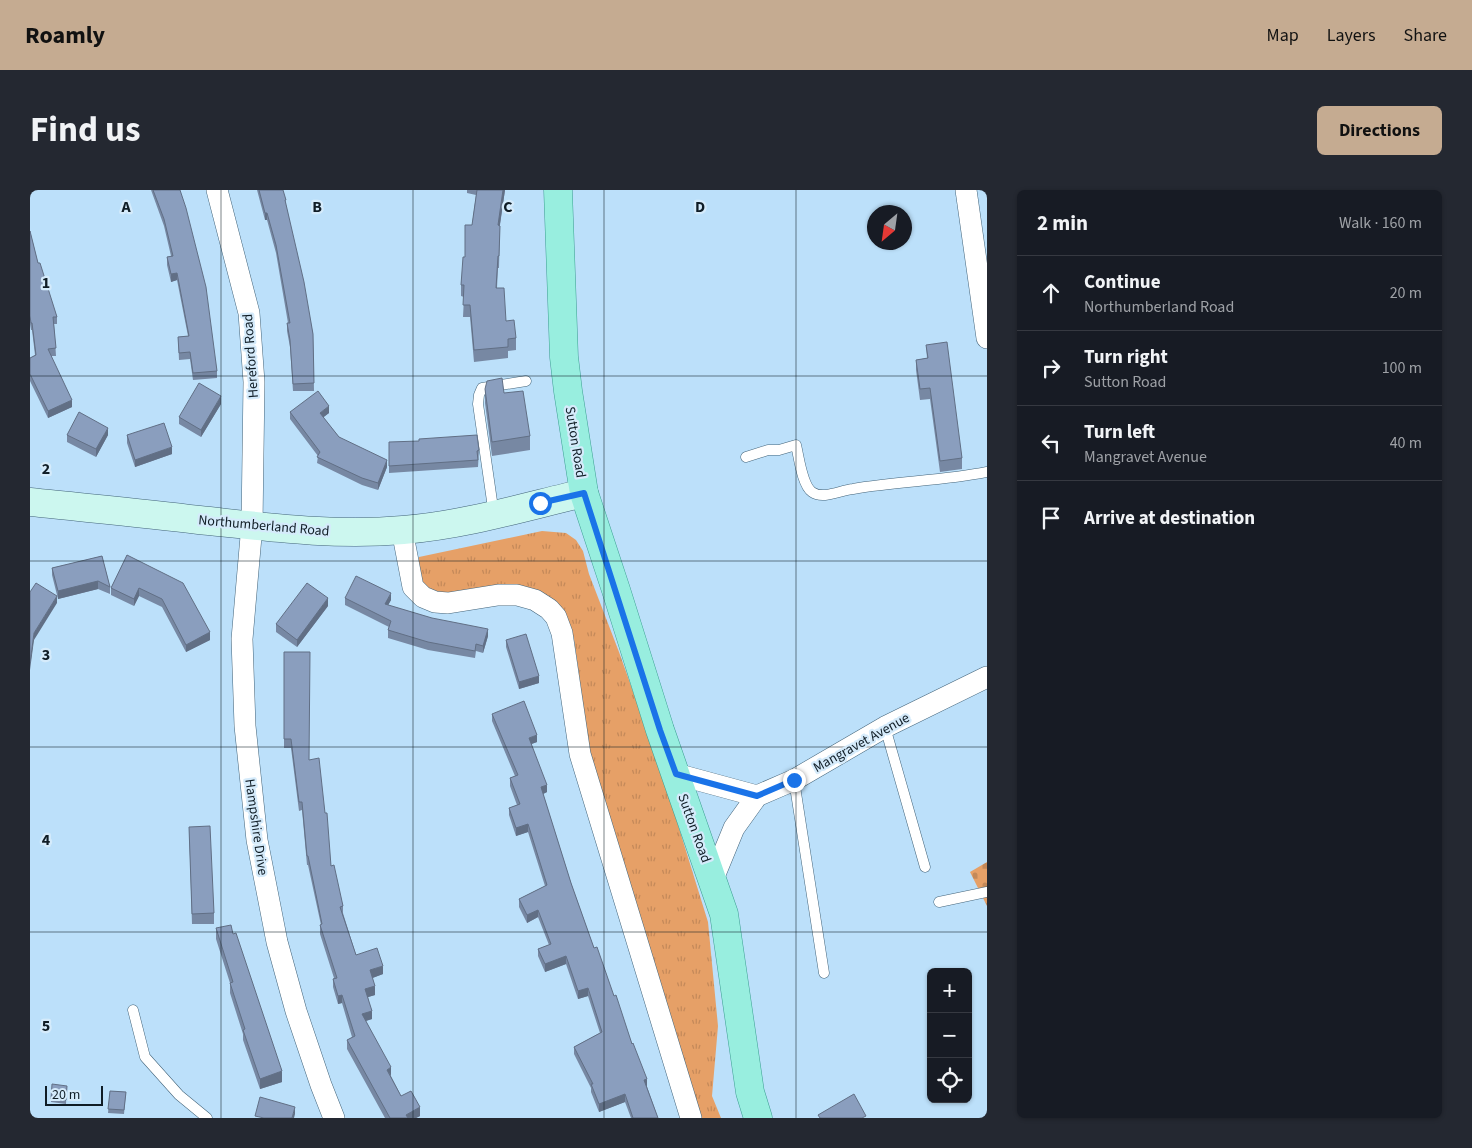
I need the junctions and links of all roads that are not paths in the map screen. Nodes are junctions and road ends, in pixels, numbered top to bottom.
1 (217, 190) edge
2 (558, 190) edge
3 (966, 190) edge
4 (987, 338) edge
5 (526, 381) dead end
6 (746, 457) dead end
7 (987, 472) edge
8 (584, 493) junction
9 (30, 502) edge
10 (494, 516) junction
11 (252, 526) junction
12 (402, 530) junction
13 (987, 676) edge
14 (885, 727) junction
15 (676, 774) junction
16 (794, 780) junction
17 (757, 796) junction
18 (925, 867) dead end
19 (713, 879) junction
20 (987, 892) edge
21 (939, 902) dead end
22 (824, 973) dead end
23 (133, 1010) dead end
24 (207, 1118) edge
25 (334, 1118) edge
26 (691, 1118) edge
27 (758, 1118) edge

1 - 11 street, Hereford Road
2 - 8 main road, Sutton Road
3 - 4 street
5 - 10 lane
6 - 7 lane
8 - 10 street, Northumberland Road
8 - 15 main road, Sutton Road
9 - 11 street, Northumberland Road
10 - 12 street, Northumberland Road
11 - 12 street, Northumberland Road
11 - 25 street, Hampshire Drive
12 - 26 street
13 - 14 street, Mangravet Avenue
14 - 16 street, Mangravet Avenue
14 - 18 lane
15 - 17 street
15 - 19 main road, Sutton Road
16 - 17 street, Mangravet Avenue
16 - 22 lane
17 - 19 street
19 - 27 main road, Sutton Road
20 - 21 lane
23 - 24 lane

